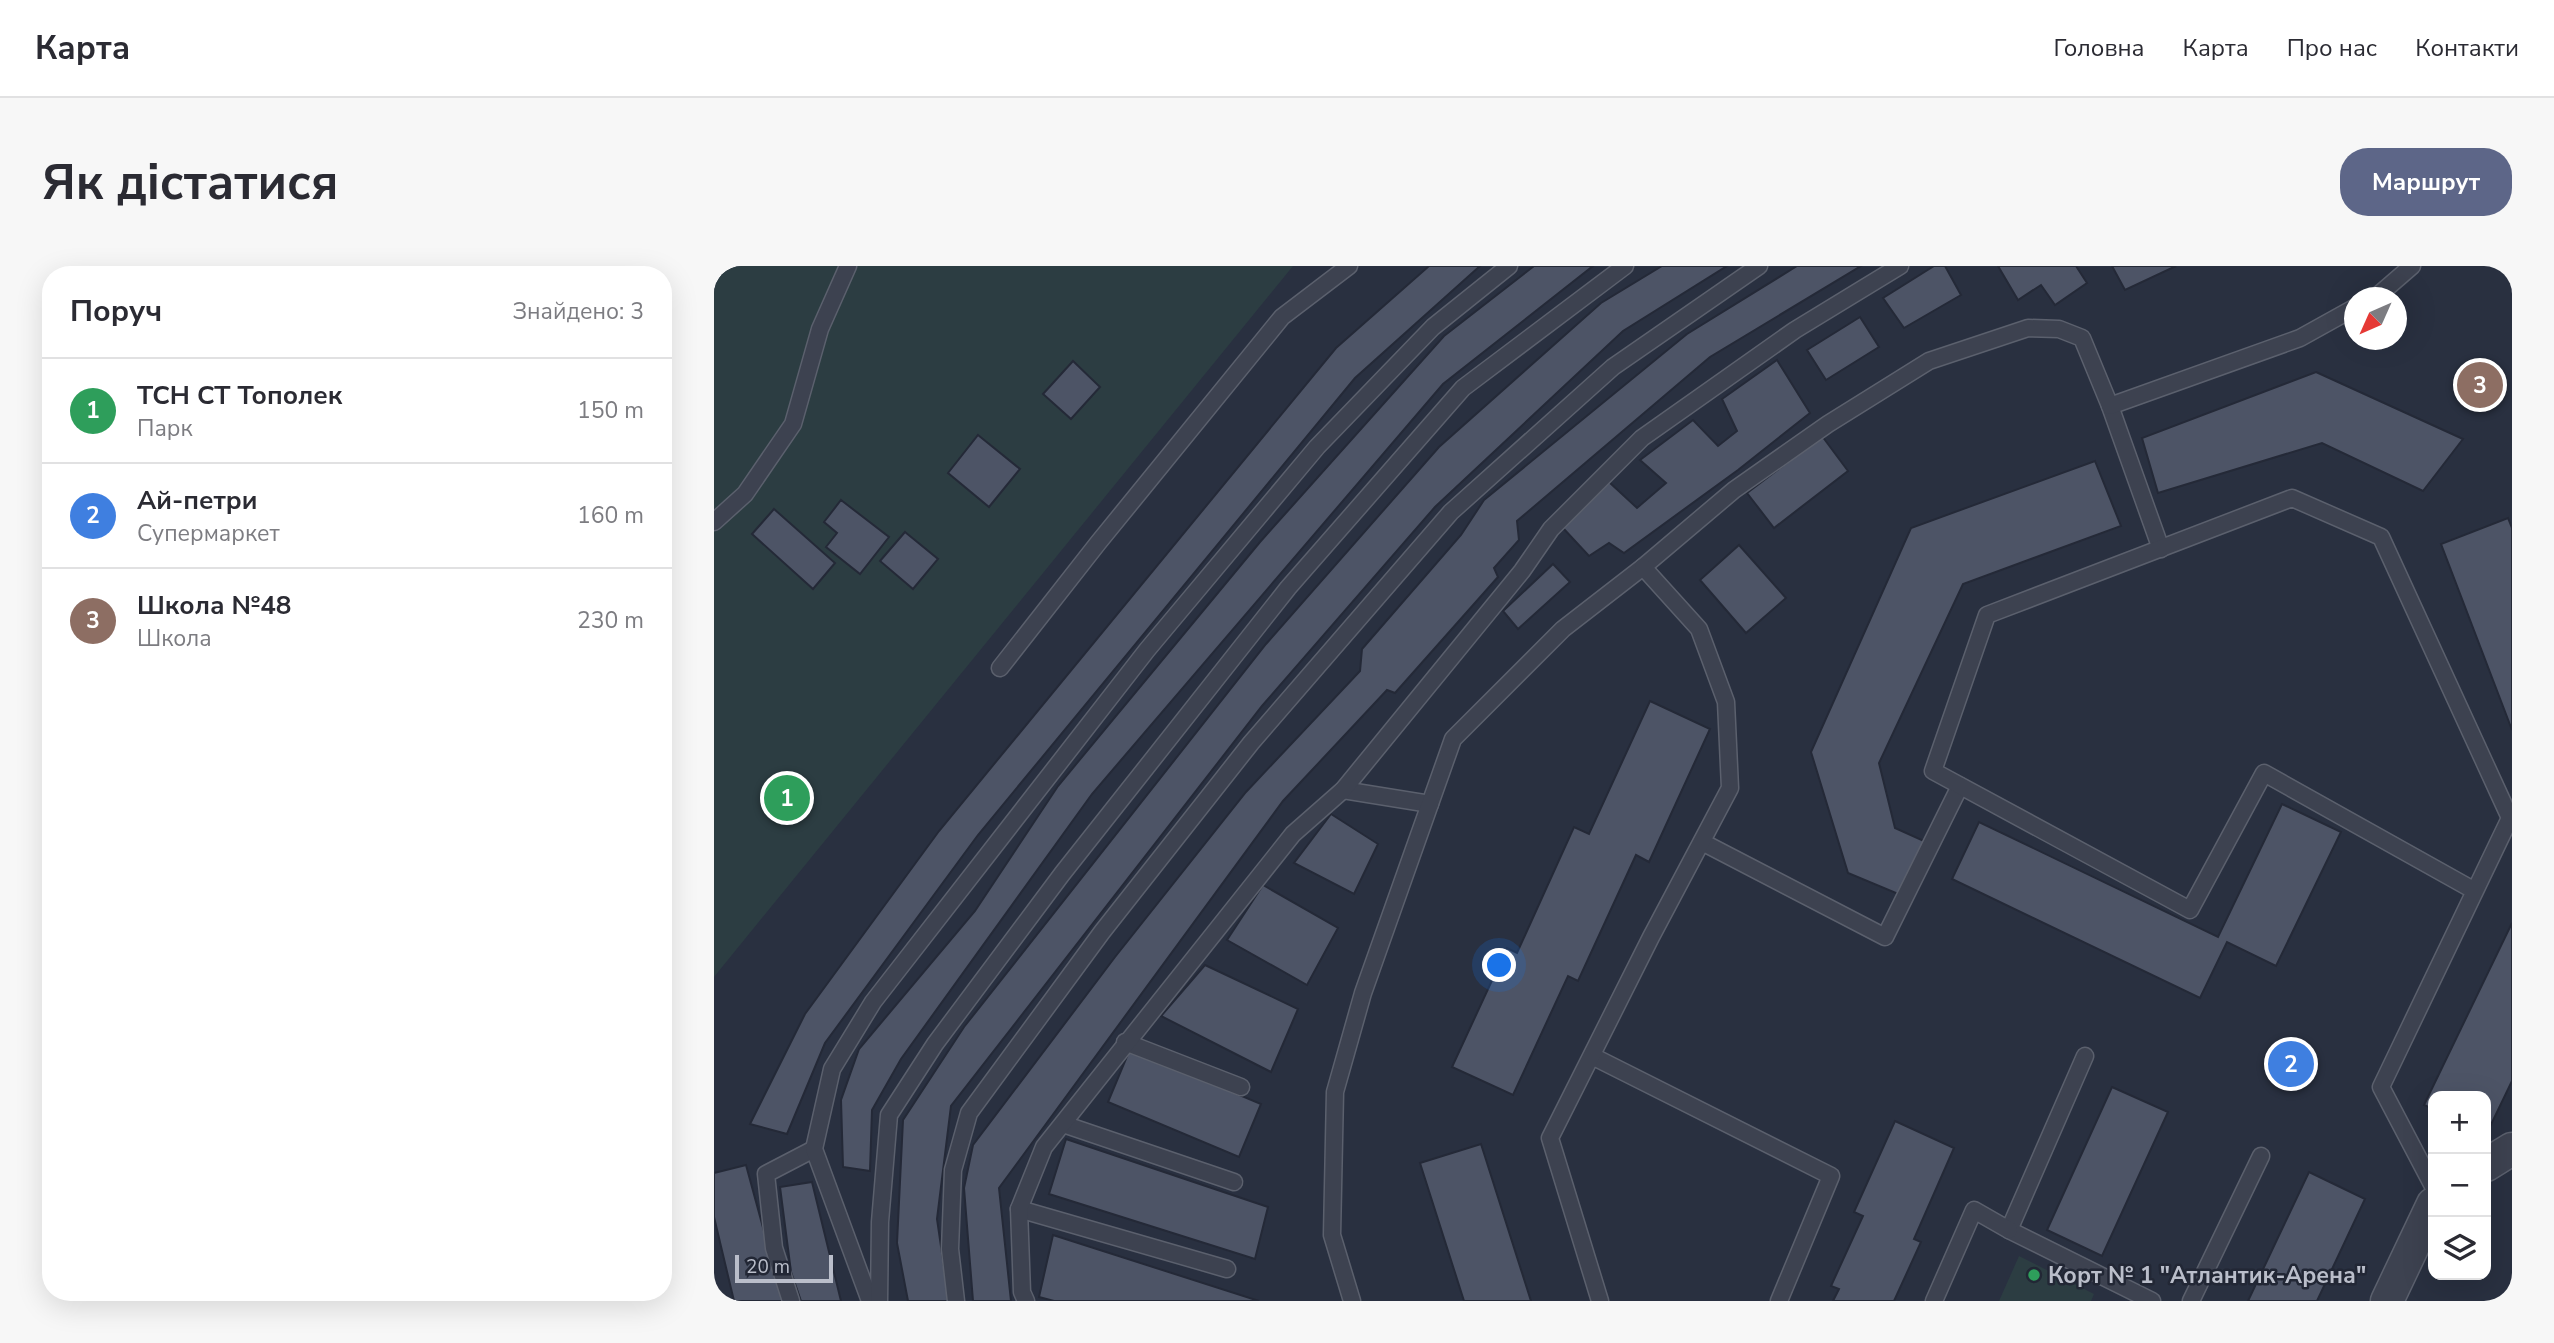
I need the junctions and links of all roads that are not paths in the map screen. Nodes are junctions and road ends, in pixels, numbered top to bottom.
1 (848, 266) edge
2 (1349, 266) edge
3 (1509, 266) edge
4 (1625, 266) edge
5 (1759, 266) edge
6 (1900, 266) edge
7 (2412, 266) edge
8 (2388, 287) edge
9 (2344, 314) edge
10 (2110, 406) junction
11 (714, 522) edge
12 (2161, 549) junction
13 (1643, 568) junction
14 (1000, 668) dead end
15 (1960, 786) junction
16 (1343, 790) junction
17 (1430, 804) junction
18 (1702, 842) junction
19 (2475, 891) junction
20 (1125, 1042) junction
21 (1592, 1056) junction
22 (2085, 1056) dead end
23 (1241, 1087) dead end
24 (1063, 1124) junction
25 (814, 1149) junction
26 (2512, 1149) edge
27 (2261, 1156) dead end
28 (2491, 1163) edge
29 (2428, 1176) edge
30 (1234, 1182) dead end
31 (1019, 1209) junction
32 (2428, 1215) edge
33 (2009, 1230) junction
34 (1227, 1269) dead end
35 (791, 1301) edge
36 (870, 1301) edge
37 (880, 1301) edge
38 (956, 1301) edge
39 (1026, 1301) edge
40 (1352, 1301) edge
41 (1601, 1301) edge
42 (1779, 1301) edge
43 (1934, 1301) edge
44 (2152, 1301) edge
45 (2191, 1301) edge
46 (2387, 1301) edge

1 - 11 lane
2 - 14 lane
3 - 25 lane
4 - 37 lane
5 - 38 lane
6 - 16 lane
7 - 8 lane
9 - 10 lane
10 - 12 lane
10 - 13 lane
12 - 15 lane
12 - 19 lane
13 - 17 lane
13 - 18 lane
15 - 18 lane
15 - 19 lane
16 - 17 lane
16 - 20 lane
17 - 40 lane
18 - 21 lane
19 - 29 lane
20 - 23 lane
20 - 24 lane
21 - 41 lane
21 - 42 lane
22 - 33 lane
24 - 30 lane
24 - 31 lane
25 - 35 lane
25 - 36 lane
26 - 28 street
27 - 45 lane
31 - 34 lane
31 - 39 lane
32 - 46 street
33 - 43 lane
33 - 44 lane

